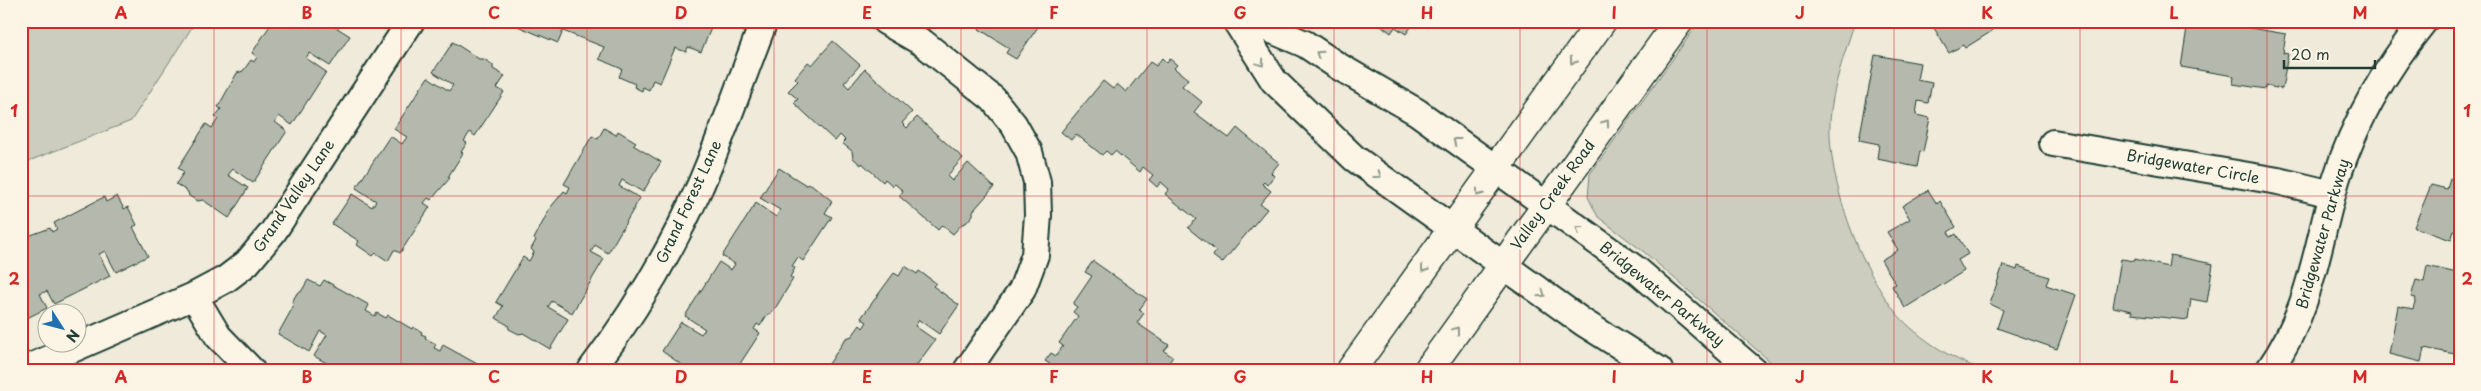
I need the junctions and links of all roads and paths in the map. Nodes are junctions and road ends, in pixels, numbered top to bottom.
1 (411, 21) edge
2 (764, 21) edge
3 (885, 21) edge
4 (1236, 21) edge
5 (1251, 21) edge
6 (1602, 21) edge
7 (1679, 21) edge
8 (2424, 21) edge
9 (2054, 143) dead end
10 (1496, 169) junction
11 (2332, 194) junction
12 (1546, 205) junction
13 (1452, 229) junction
14 (1503, 266) junction
15 (194, 296) junction
16 (24, 370) edge
17 (250, 370) edge
18 (591, 370) edge
19 (967, 370) edge
20 (1351, 370) edge
21 (1428, 370) edge
22 (1659, 370) edge
23 (1753, 370) edge
24 (2269, 370) edge

1 - 15 street, Grand Valley Lane
2 - 18 street, Grand Forest Lane
3 - 19 street
4 -> 13 street
10 -> 5 street, Bridgewater Parkway
6 -> 10 main road
12 -> 7 main road, Valley Creek Road
8 - 11 street, Bridgewater Parkway
9 - 11 street, Bridgewater Circle
10 - 12 street, Bridgewater Parkway
10 -> 13 main road
11 - 24 street, Bridgewater Parkway
12 - 14 main road, Valley Creek Road
23 -> 12 street, Bridgewater Parkway
13 - 14 street
13 -> 20 main road
21 -> 14 main road, Valley Creek Road
14 -> 22 street
15 - 16 street, Grand Valley Lane
15 - 17 street

